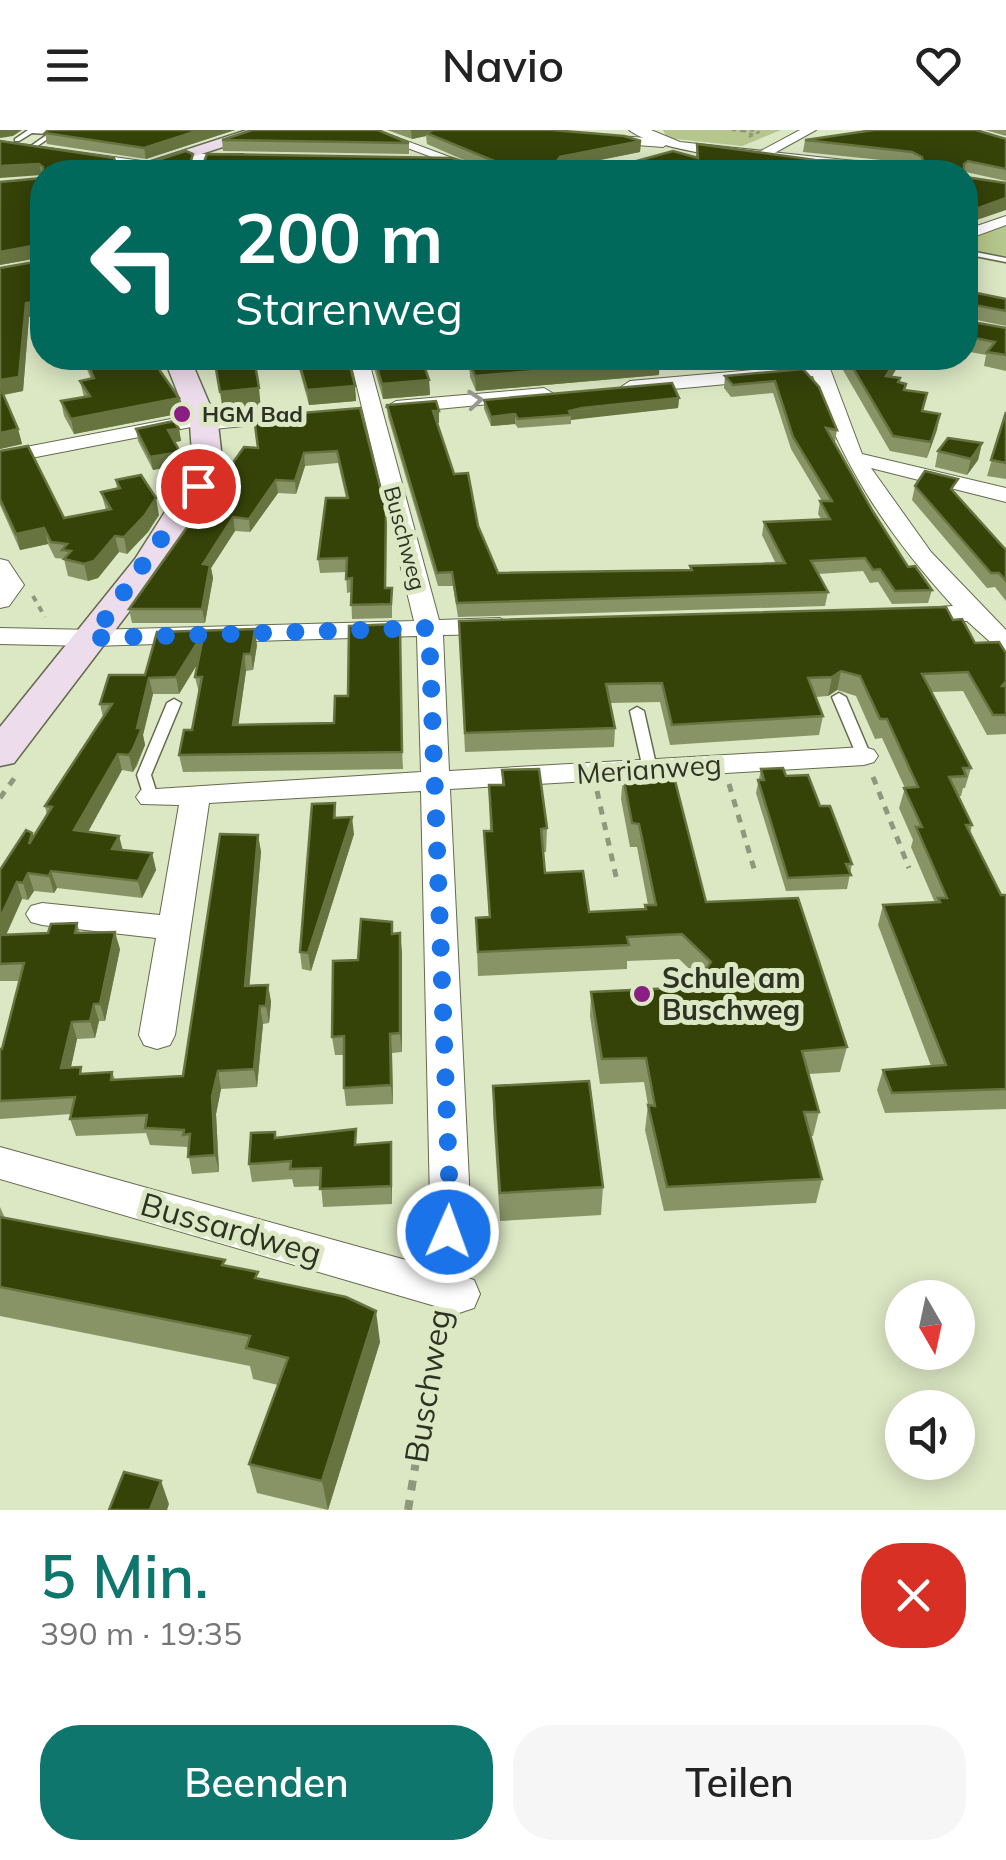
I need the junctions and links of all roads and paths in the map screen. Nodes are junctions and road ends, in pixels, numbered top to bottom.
1 (266, 130) edge
2 (365, 130) edge
3 (637, 130) edge
4 (732, 130) edge
5 (744, 130) edge
6 (758, 130) edge
7 (810, 130) edge
8 (55, 131) edge
9 (70, 132) edge
10 (753, 135) dead end
11 (578, 137) edge
12 (428, 138) edge
13 (0, 145) edge
14 (23, 145) junction
15 (408, 145) junction
16 (666, 150) junction
17 (764, 153) junction
18 (205, 158) junction
19 (256, 158) edge
20 (93, 160) edge
21 (192, 160) edge
22 (450, 160) edge
23 (818, 160) edge
24 (1006, 220) edge
25 (978, 230) edge
26 (978, 255) edge
27 (1006, 260) edge
28 (182, 370) edge
29 (360, 370) edge
30 (767, 370) edge
31 (821, 370) edge
32 (603, 389) edge
33 (564, 392) edge
34 (363, 410) junction
35 (316, 414) edge
36 (203, 421) junction
37 (0, 458) edge
38 (854, 458) junction
39 (1006, 494) edge
40 (4, 584) edge
41 (972, 613) junction
42 (876, 616) edge
43 (526, 625) edge
44 (429, 628) junction
45 (0, 636) edge
46 (73, 637) junction
47 (1006, 642) edge
48 (839, 698) dead end
49 (174, 702) dead end
50 (637, 711) dead end
51 (0, 754) edge
52 (864, 756) junction
53 (722, 764) junction
54 (650, 769) junction
55 (593, 773) junction
56 (434, 782) junction
57 (194, 796) junction
58 (151, 797) joint
59 (909, 868) dead end
60 (755, 872) dead end
61 (617, 881) dead end
62 (42, 914) dead end
63 (176, 929) junction
64 (158, 1035) dead end
65 (0, 1163) edge
66 (453, 1292) junction
67 (408, 1510) edge

1 - 18 main road
2 - 15 street
3 - 16 street
4 - 5 path
5 - 6 path
5 - 10 path
7 - 17 street
8 - 9 lane
8 - 14 lane
8 - 14 lane
11 - 16 street
12 - 15 lane
13 - 14 street
14 - 20 street
15 - 22 street
16 - 17 street
17 - 23 street
18 - 19 street
18 - 21 main road
24 - 25 street
26 - 27 lane
28 - 36 main road
29 - 34 street, Buschweg
30 - 32 street
31 - 38 street
34 -> 33 street
34 - 44 street, Buschweg
35 - 36 street
36 - 37 street
36 - 46 main road
38 - 39 street
38 - 41 street
40 - 46 path
41 - 42 street
41 - 47 street
43 - 44 street
44 - 46 street
44 - 56 street, Buschweg
45 - 46 street
46 - 51 main road
48 - 52 lane
49 - 58 lane
50 - 54 lane
52 - 53 street, Merianweg
52 - 59 path
53 - 54 street, Merianweg
53 - 60 path
54 - 55 street, Merianweg
55 - 56 street, Merianweg
55 - 61 path
56 - 57 street
56 - 66 street, Buschweg
57 - 58 street
57 - 63 street
62 - 63 street
63 - 64 street
65 - 66 street, Bussardweg
66 - 67 path, Buschweg

